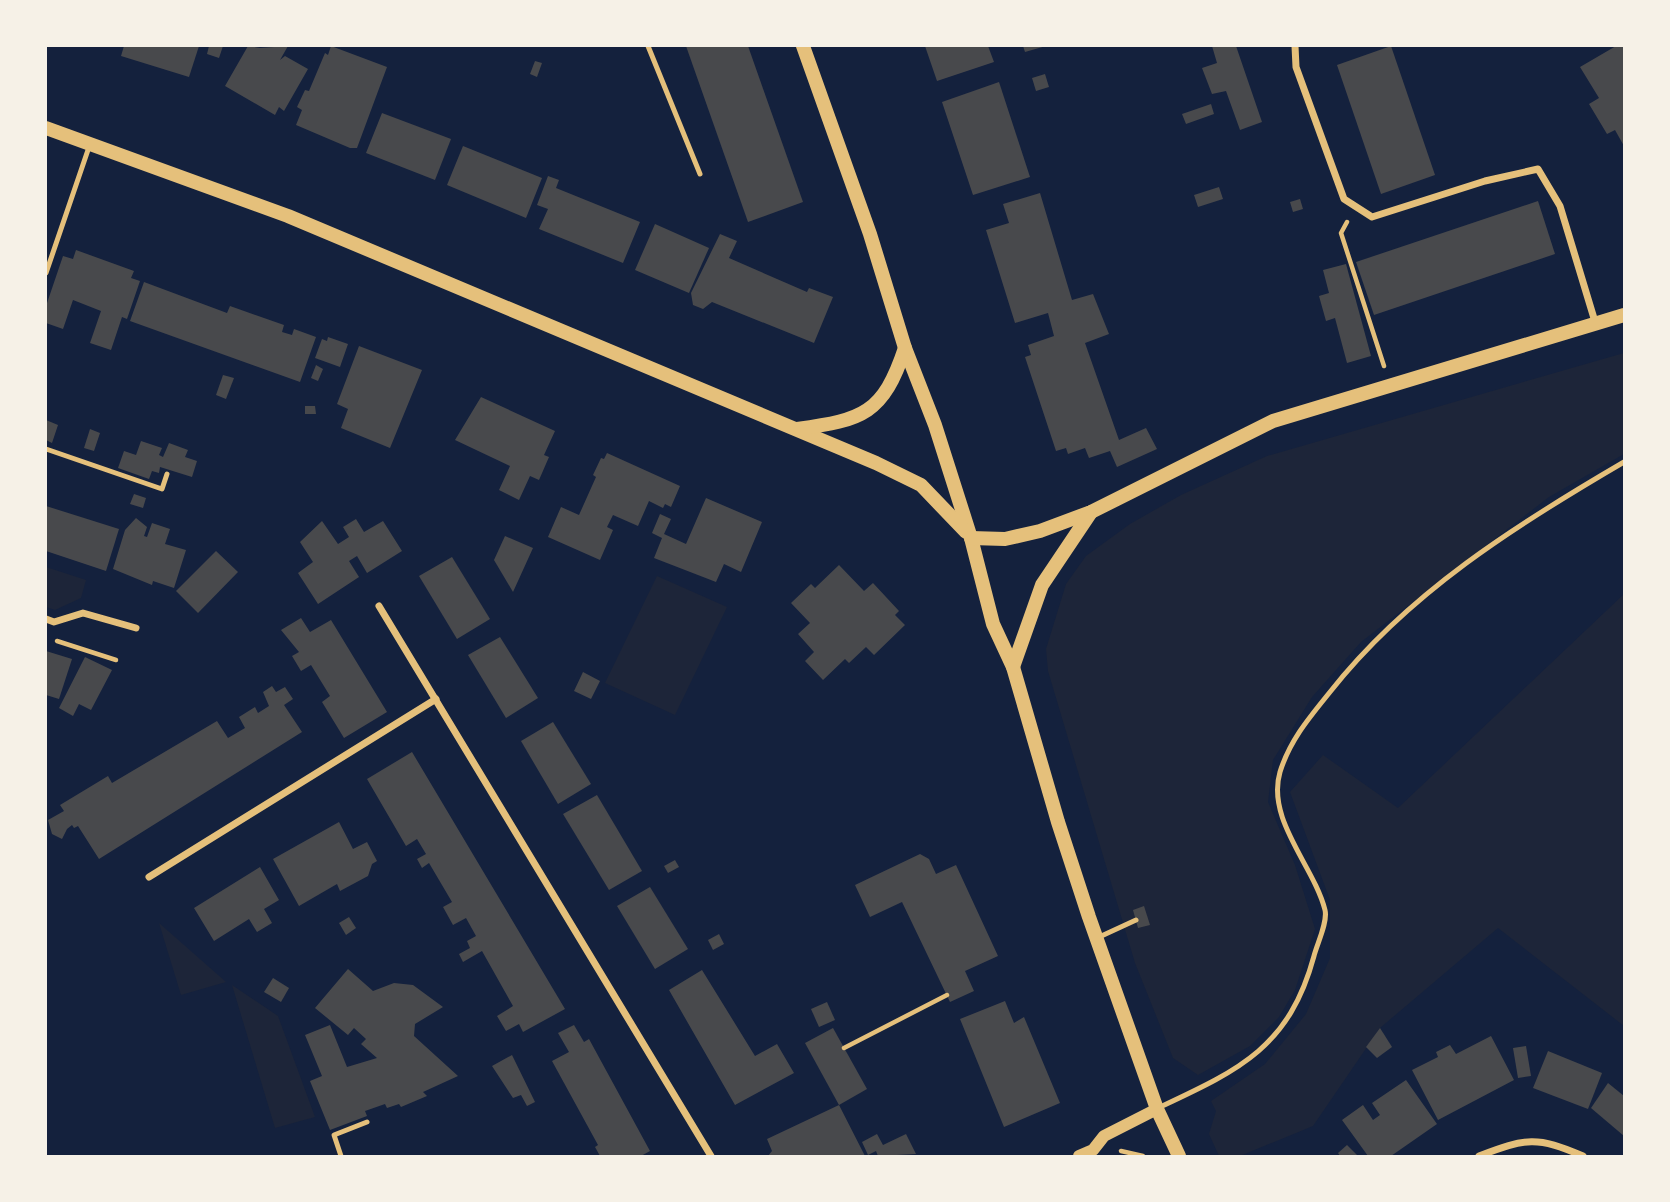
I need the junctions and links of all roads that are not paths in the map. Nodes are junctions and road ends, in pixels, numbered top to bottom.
1 (648, 46) edge
2 (803, 46) edge
3 (1295, 46) edge
4 (46, 128) edge
5 (91, 142) junction
6 (700, 174) dead end
7 (46, 273) edge
8 (1625, 315) edge
9 (1596, 326) junction
10 (905, 348) junction
11 (796, 430) junction
12 (46, 449) edge
13 (1625, 462) edge
14 (167, 474) dead end
15 (1091, 512) junction
16 (971, 538) junction
17 (379, 606) dead end
18 (46, 619) edge
19 (136, 628) dead end
20 (1013, 667) junction
21 (436, 699) junction
22 (149, 877) dead end
23 (1136, 920) dead end
24 (1097, 938) junction
25 (1157, 1108) junction
26 (367, 1122) dead end
27 (341, 1157) edge
28 (711, 1157) edge
29 (1079, 1157) edge
30 (1179, 1157) edge
31 (1479, 1157) edge
32 (1583, 1157) edge

1 - 6 lane
2 - 10 main road
3 - 9 street
4 - 5 main road
5 - 7 lane
5 - 11 main road
8 - 9 main road
9 - 15 main road
10 - 11 main road
10 - 16 main road
11 - 16 main road
12 - 14 lane
13 - 25 lane
15 - 16 main road
15 - 20 main road
16 - 20 main road
17 - 21 street
18 - 19 street
20 - 24 main road
21 - 22 street
21 - 28 street
23 - 24 lane
24 - 25 main road
25 - 29 street
25 - 30 main road
26 - 27 lane
31 - 32 street

